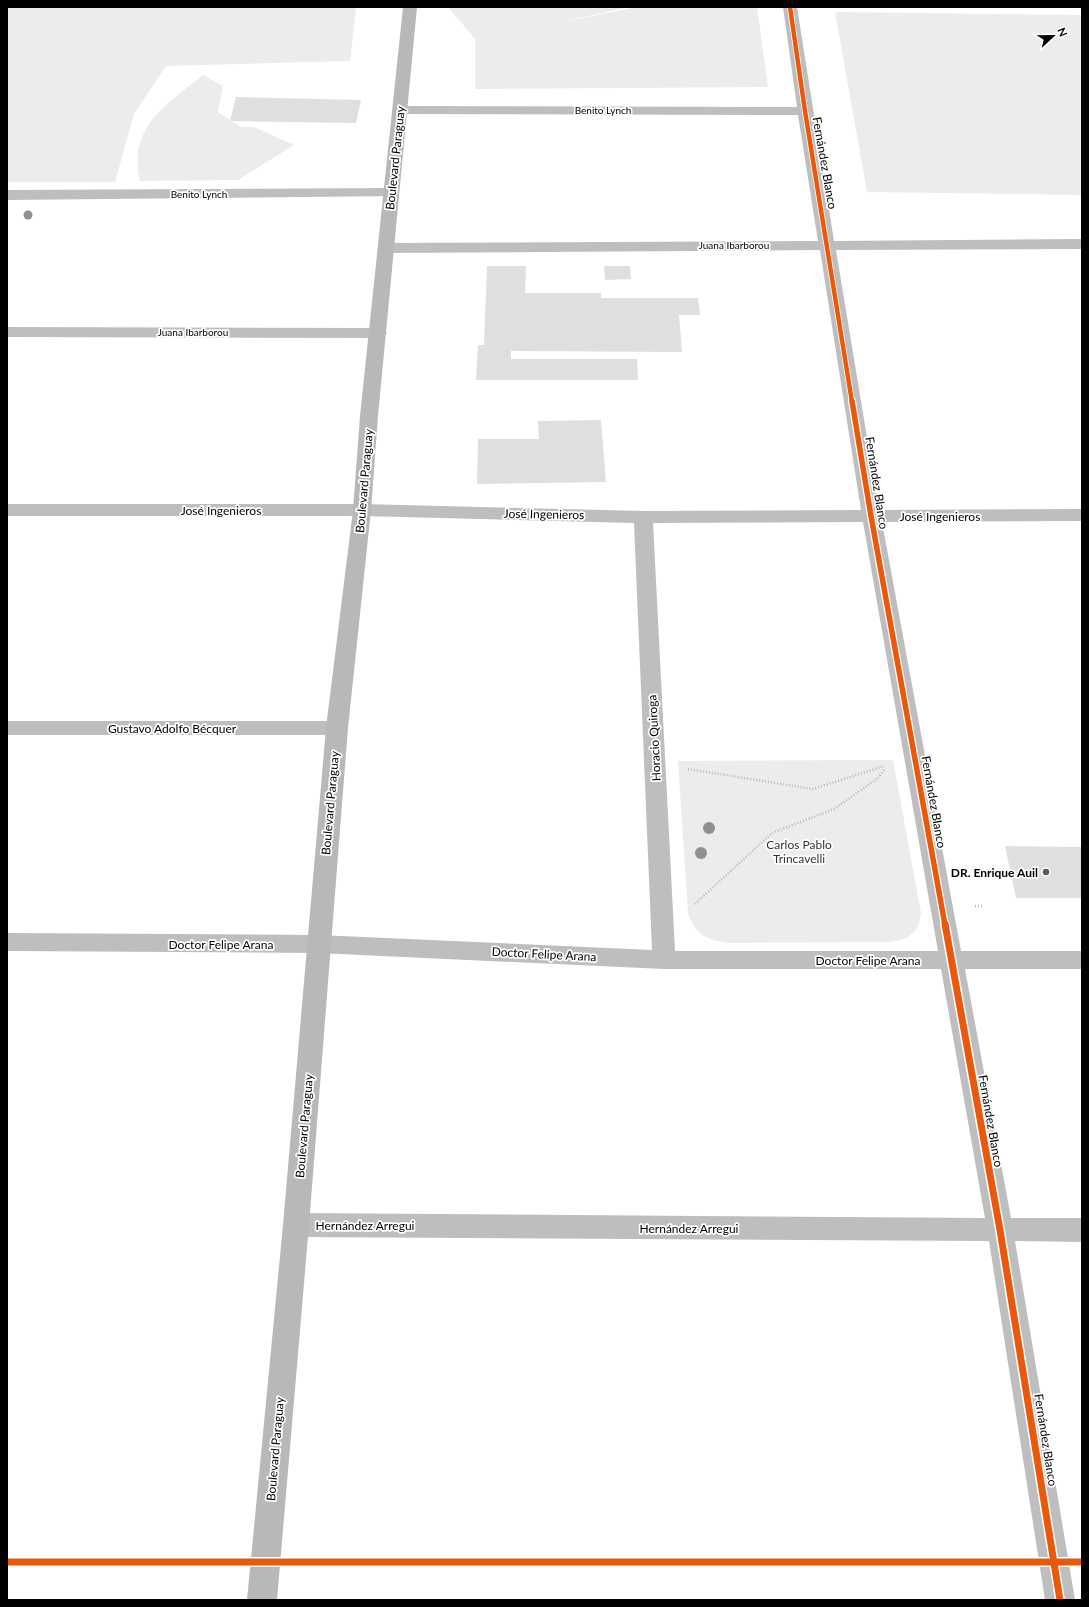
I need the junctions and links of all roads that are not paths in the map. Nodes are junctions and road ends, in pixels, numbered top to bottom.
1 (410, 7) edge
2 (790, 7) edge
3 (401, 110) junction
4 (804, 111) junction
5 (391, 193) junction
6 (7, 195) edge
7 (827, 244) junction
8 (1082, 244) edge
9 (386, 248) junction
10 (7, 332) edge
11 (378, 332) junction
12 (7, 510) edge
13 (362, 510) junction
14 (1082, 515) edge
15 (871, 516) junction
16 (643, 517) junction
17 (7, 728) edge
18 (337, 728) junction
19 (7, 942) edge
20 (318, 944) junction
21 (664, 960) junction
22 (951, 960) junction
23 (1082, 960) edge
24 (296, 1224) junction
25 (1000, 1230) junction
26 (1082, 1230) edge
27 (262, 1600) edge
28 (1060, 1600) edge

1 - 3 street, Boulevard Paraguay
2 - 4 street, Fernández Blanco
3 - 4 street, Benito Lynch
3 - 5 street, Boulevard Paraguay
4 - 7 street, Fernández Blanco
5 - 6 street, Benito Lynch
5 - 9 street, Boulevard Paraguay
7 - 8 street, Juana Ibarborou
7 - 9 street, Juana Ibarborou
7 - 15 street, Fernández Blanco
9 - 11 street, Boulevard Paraguay
10 - 11 street, Juana Ibarborou
11 - 13 street, Boulevard Paraguay
12 - 13 street, José Ingenieros
13 - 16 street, José Ingenieros
13 - 18 street, Boulevard Paraguay
14 - 15 street, José Ingenieros
15 - 16 street, José Ingenieros
15 - 22 street, Fernández Blanco
16 - 21 street, Horacio Quiroga
17 - 18 street, Gustavo Adolfo Bécquer
18 - 20 street, Boulevard Paraguay
19 - 20 street, Doctor Felipe Arana
20 - 21 street, Doctor Felipe Arana
20 - 24 street, Boulevard Paraguay
21 - 22 street, Doctor Felipe Arana
22 - 23 street, Doctor Felipe Arana
22 - 25 street, Fernández Blanco
24 - 25 street, Hernández Arregui
24 - 27 street, Boulevard Paraguay
25 - 26 street, Hernández Arregui
25 - 28 street, Fernández Blanco

